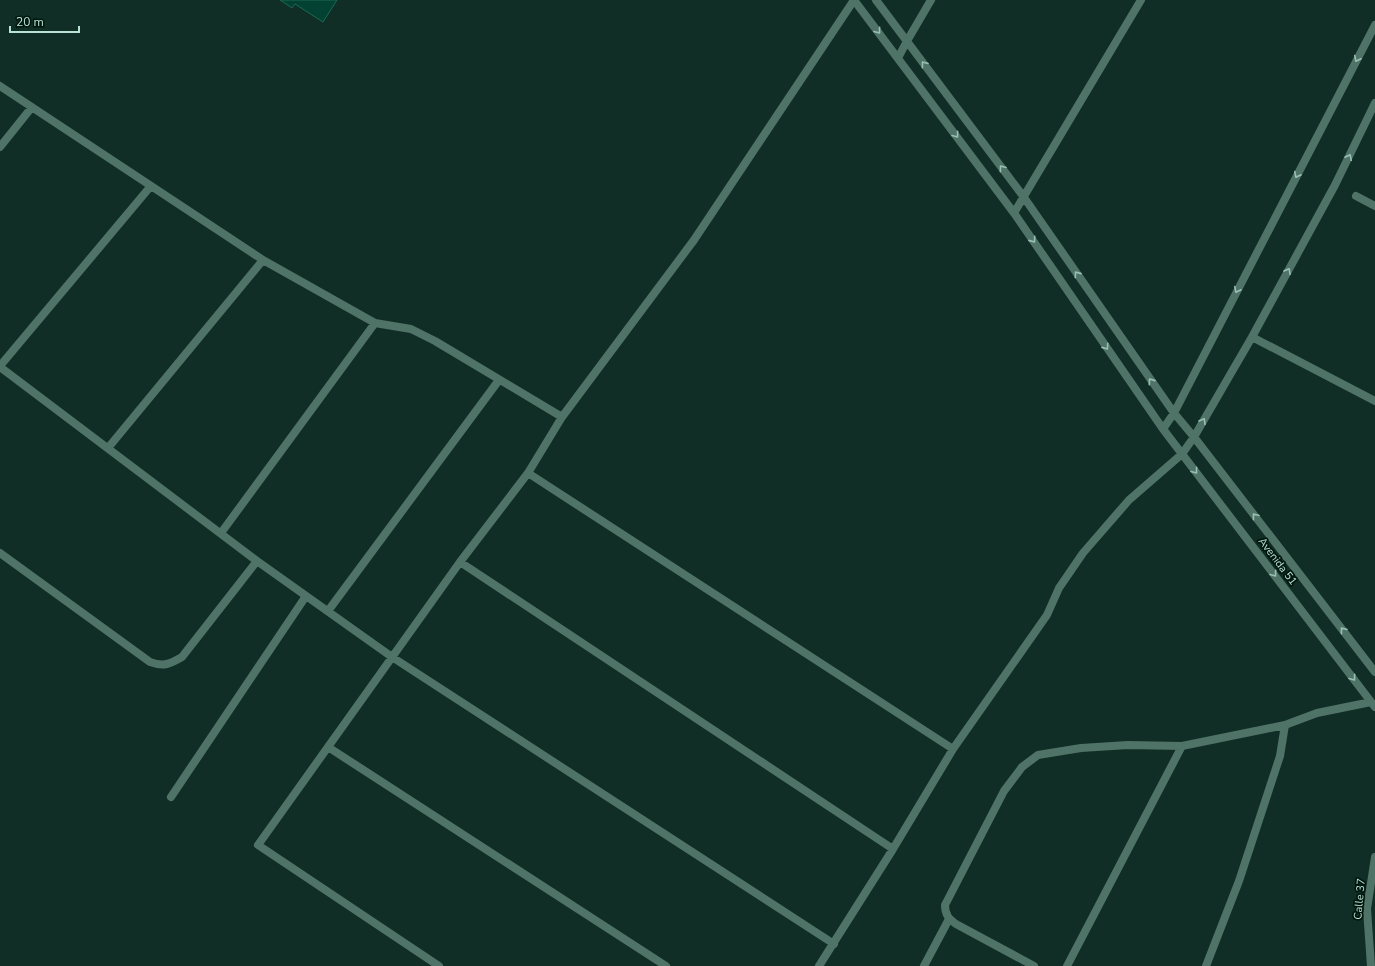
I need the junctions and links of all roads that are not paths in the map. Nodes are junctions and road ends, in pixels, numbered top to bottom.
1 (854, 0) edge
2 (876, 0) edge
3 (931, 0) edge
4 (1141, 0) edge
5 (1375, 25) edge
6 (907, 41) junction
7 (898, 58) junction
8 (0, 86) edge
9 (1375, 103) edge
10 (32, 107) junction
11 (0, 147) edge
12 (150, 187) junction
13 (1023, 196) junction
14 (1356, 196) dead end
15 (1375, 206) edge
16 (1014, 213) junction
17 (263, 260) junction
18 (375, 323) junction
19 (1252, 337) junction
20 (0, 367) edge
21 (499, 380) junction
22 (1375, 401) edge
23 (1174, 413) junction
24 (562, 417) junction
25 (1163, 429) junction
26 (1194, 437) junction
27 (108, 448) junction
28 (1182, 454) junction
29 (528, 473) junction
30 (221, 533) junction
31 (0, 553) edge
32 (257, 561) junction
33 (460, 562) junction
34 (306, 596) junction
35 (328, 611) junction
36 (392, 657) junction
37 (1375, 672) edge
38 (1373, 704) edge
39 (1285, 725) junction
40 (1182, 746) junction
41 (328, 747) junction
42 (953, 749) junction
43 (171, 797) dead end
44 (893, 849) junction
45 (1375, 857) edge
46 (949, 919) junction
47 (834, 944) junction
48 (439, 966) edge
49 (666, 966) edge
50 (819, 966) edge
51 (924, 966) edge
52 (1034, 966) edge
53 (1067, 966) edge
54 (1206, 966) edge
55 (1371, 966) edge

1 -> 7 street, Avenida 51
1 - 24 street
2 - 6 street, Avenida 51
3 - 6 street
4 - 13 street
5 -> 23 street
6 - 7 street
13 -> 6 street, Avenida 51
7 -> 16 street, Avenida 51
8 - 10 street
19 -> 9 street
10 - 11 street
10 - 12 street
12 - 17 street
12 - 20 street
13 - 16 street
23 -> 13 street, Avenida 51
14 - 15 street
16 -> 25 street, Avenida 51
17 - 18 street
17 - 27 street
18 - 21 street
18 - 30 street
19 - 22 street
26 -> 19 street
20 - 27 street
21 - 24 street
21 - 35 street
23 - 25 street
23 - 26 street, Avenida 51
24 - 29 street
25 - 28 street, Avenida 51
26 - 28 street
37 -> 26 street, Avenida 51
27 - 30 street
28 -> 38 street, Avenida 51
28 - 42 street
29 - 33 street
29 - 42 street
30 - 32 street
31 - 32 street
32 - 34 street
33 - 36 street
33 - 44 street
34 - 35 street
34 - 43 street
35 - 36 street
36 - 41 street
36 - 47 street
38 - 39 street
39 - 40 street
39 - 54 street
40 - 46 street
40 - 53 street
41 - 48 street
41 - 49 street
42 - 44 street
44 - 47 street
45 - 55 street, Calle 37
46 - 51 street
46 - 52 street
47 - 50 street

